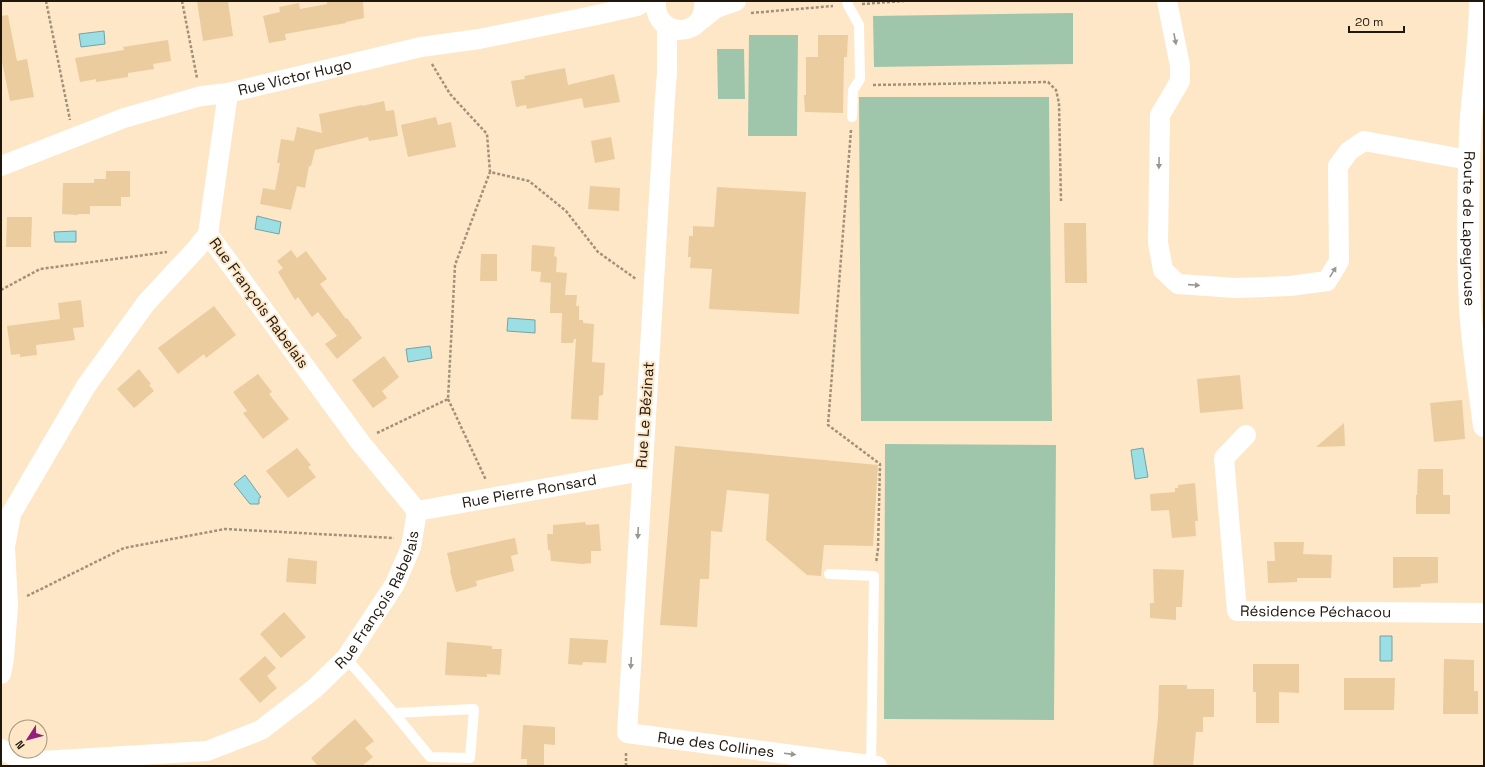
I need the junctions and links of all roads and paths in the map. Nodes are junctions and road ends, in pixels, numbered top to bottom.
1 (46, 1) edge
2 (182, 1) edge
3 (645, 1) edge
4 (656, 1) edge
5 (904, 1) edge
6 (1167, 1) edge
7 (1480, 1) edge
8 (730, 3) edge
9 (848, 3) edge
10 (597, 15) junction
11 (699, 16) edge
12 (664, 25) junction
13 (1482, 26) edge
14 (421, 47) junction
15 (857, 84) junction
16 (228, 93) junction
17 (201, 96) junction
18 (665, 97) junction
19 (1478, 105) edge
20 (852, 117) joint
21 (74, 138) junction
22 (1469, 160) junction
23 (1, 166) edge
24 (490, 172) junction
25 (1060, 201) dead end
26 (203, 241) junction
27 (1, 290) edge
28 (653, 290) junction
29 (448, 399) junction
30 (1484, 426) edge
31 (1246, 435) dead end
32 (360, 442) junction
33 (642, 471) junction
34 (494, 498) junction
35 (417, 511) junction
36 (413, 539) junction
37 (829, 574) dead end
38 (874, 576) junction
39 (8, 606) junction
40 (1484, 613) edge
41 (346, 658) junction
42 (1, 674) edge
43 (394, 713) junction
44 (627, 733) joint
45 (1, 749) edge
46 (874, 765) edge

1 - 21 path
2 - 17 path
3 - 10 street, Rue Victor Hugo
4 - 12 street, Rue Le Bézinat
5 - 9 path
6 -> 22 street
7 - 13 street, Route de Lapeyrouse
8 - 9 path
8 - 11 street, Rue Le Bézinat
9 - 15 lane
10 - 12 street, Rue Victor Hugo
10 - 14 street, Rue Victor Hugo
11 - 12 street, Rue Victor Hugo
11 - 18 street, Rue Le Bézinat
12 - 18 street, Rue Le Bézinat
13 - 19 street, Route de Lapeyrouse
14 - 16 street, Rue Victor Hugo
14 - 24 path
15 - 20 lane
15 - 25 path
16 - 17 street, Rue Victor Hugo
16 - 26 street, Rue François Rabelais
17 - 21 street, Rue Victor Hugo
18 - 28 street, Rue Le Bézinat
19 - 22 street, Route de Lapeyrouse
20 - 38 path
21 - 23 street, Rue Victor Hugo
22 - 30 street, Route de Lapeyrouse
24 - 28 path
24 - 29 path
26 - 27 path
26 - 32 street, Rue François Rabelais
26 - 39 street, Rue François Rabelais
28 - 33 street, Rue Le Bézinat
29 - 32 path
29 - 34 path
31 - 40 street, Résidence Péchacou
32 - 35 street, Rue François Rabelais
33 - 34 street, Rue Pierre Ronsard
33 -> 44 street, Rue Le Bézinat
34 - 35 street, Rue Pierre Ronsard
35 - 36 street, Rue François Rabelais
36 - 39 path
36 - 41 street, Rue François Rabelais
37 - 38 lane
38 - 46 lane
39 - 42 street, Rue François Rabelais
41 - 43 lane
41 - 45 street, Rue François Rabelais
43 - 43 lane
44 -> 46 street, Rue des Collines

